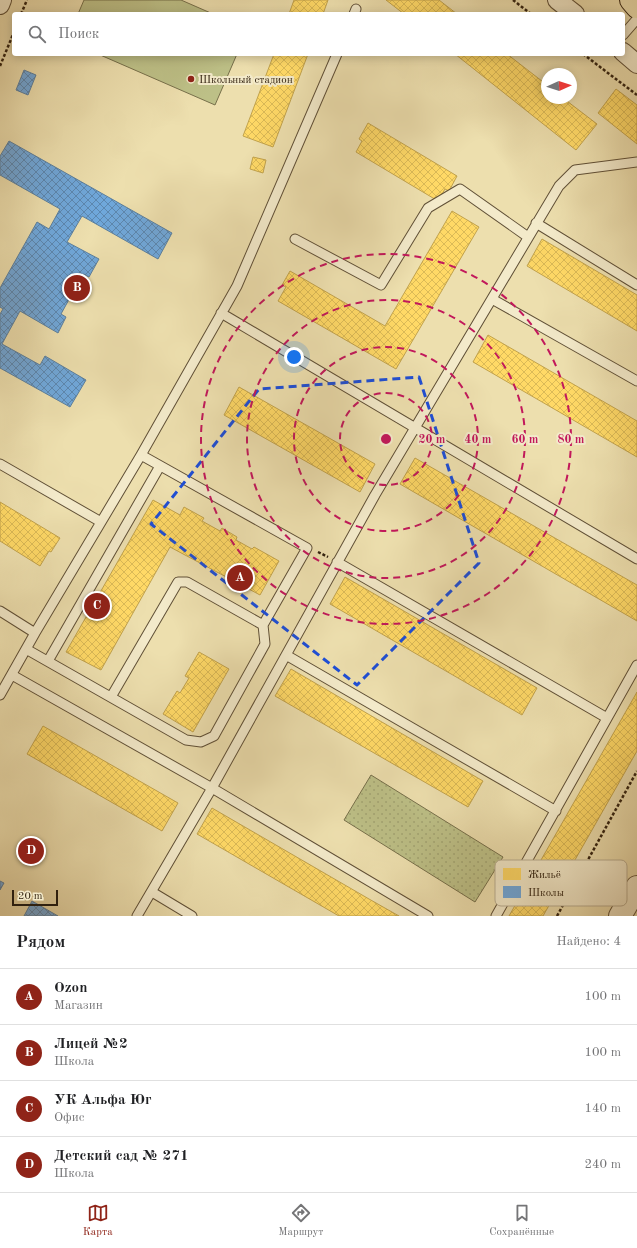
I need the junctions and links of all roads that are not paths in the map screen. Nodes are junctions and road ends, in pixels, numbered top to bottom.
1 (2, 0) edge
2 (557, 0) edge
3 (631, 0) edge
4 (0, 5) edge
5 (637, 7) edge
6 (572, 12) edge
7 (637, 19) edge
8 (625, 33) edge
9 (625, 54) edge
10 (335, 56) edge
11 (637, 64) edge
12 (637, 162) edge
13 (536, 223) junction
14 (528, 237) junction
15 (295, 239) dead end
16 (637, 285) edge
17 (492, 299) junction
18 (221, 313) junction
19 (637, 381) edge
20 (414, 428) junction
21 (141, 455) junction
22 (0, 464) edge
23 (160, 466) junction
24 (101, 522) junction
25 (637, 559) edge
26 (337, 562) junction
27 (0, 611) edge
28 (263, 624) junction
29 (35, 633) junction
30 (26, 649) junction
31 (286, 655) junction
32 (48, 661) junction
33 (637, 665) edge
34 (12, 675) junction
35 (0, 695) edge
36 (111, 697) junction
37 (607, 718) junction
38 (212, 788) junction
39 (556, 810) junction
40 (528, 860) edge
41 (637, 887) edge
42 (152, 892) junction
43 (627, 904) edge
44 (502, 906) edge
45 (626, 906) edge
46 (137, 916) edge
47 (192, 916) edge
48 (428, 916) edge
49 (496, 916) edge
50 (620, 916) edge

1 - 4 street
2 - 6 street
3 - 5 highway
7 - 8 lane
9 - 11 street
10 - 18 lane
12 - 13 lane
13 - 14 lane
13 - 16 lane
14 - 15 lane
14 - 17 lane
17 - 19 lane
17 - 20 lane
18 - 20 lane
18 - 21 lane
20 - 25 lane
20 - 26 lane
21 - 23 lane
21 - 24 lane
22 - 24 lane
23 - 28 lane
23 - 32 lane
24 - 29 lane
26 - 31 lane
26 - 37 lane
27 - 29 lane
28 - 36 lane
28 - 36 lane
29 - 30 lane
30 - 32 lane
30 - 34 lane
31 - 38 lane
31 - 39 lane
32 - 36 lane
33 - 37 lane
34 - 35 lane
34 - 38 lane
37 - 39 lane
38 - 42 lane
38 - 48 lane
39 - 40 lane
41 - 43 street
42 - 46 lane
42 - 47 lane
44 - 49 lane
45 - 50 street

